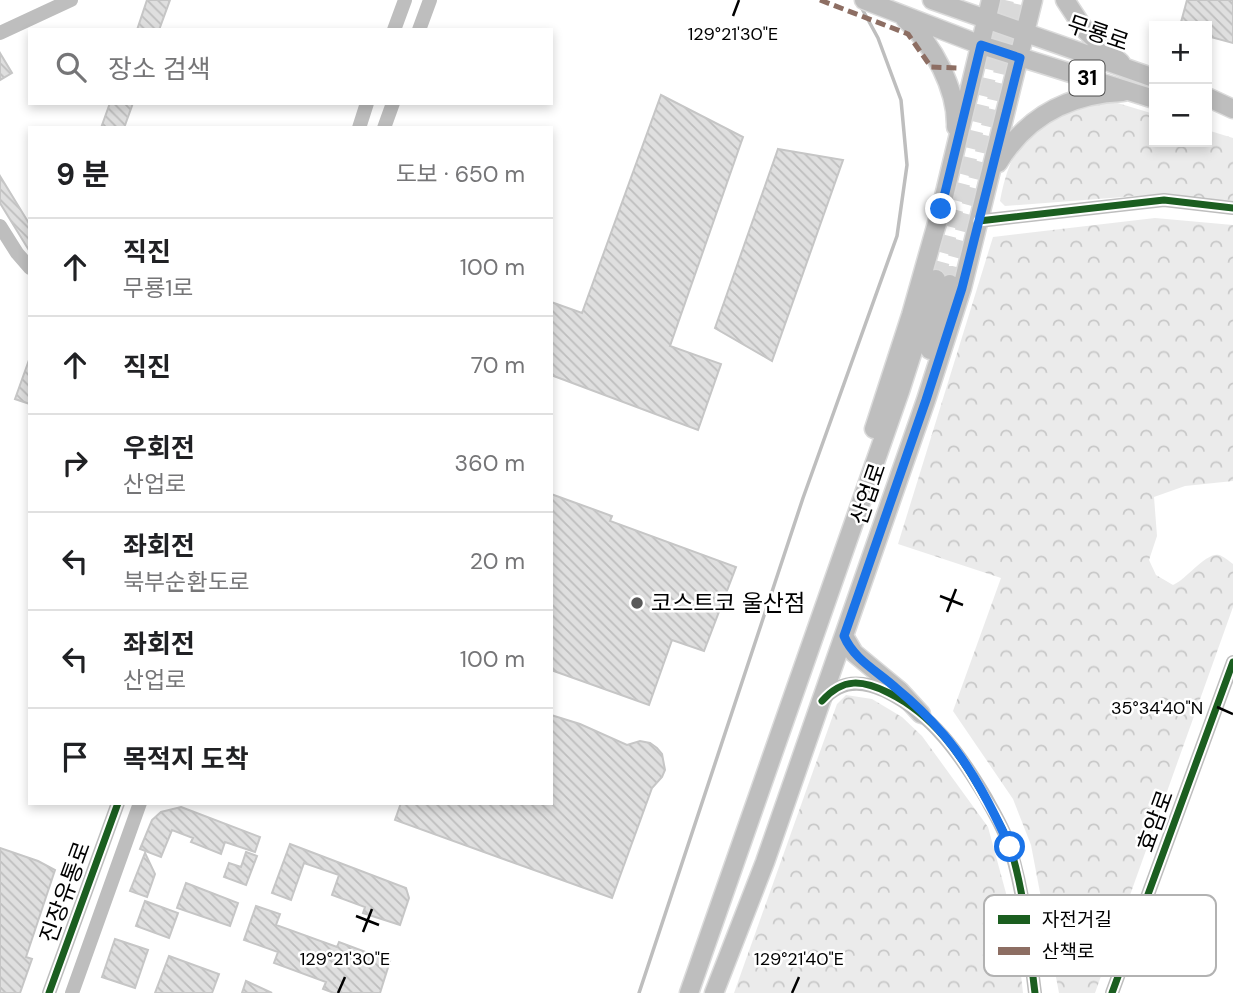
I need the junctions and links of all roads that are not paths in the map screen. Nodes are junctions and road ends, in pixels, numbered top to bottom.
1 (71, 0) edge
2 (405, 0) edge
3 (430, 0) edge
4 (864, 0) edge
5 (932, 0) edge
6 (991, 0) edge
7 (1033, 0) edge
8 (1065, 0) edge
9 (895, 12) junction
10 (987, 20) junction
11 (395, 28) edge
12 (420, 28) edge
13 (0, 33) edge
14 (1026, 34) junction
15 (981, 45) junction
16 (1020, 58) junction
17 (1129, 69) junction
18 (1149, 76) edge
19 (1134, 93) junction
20 (1149, 98) edge
21 (1212, 99) edge
22 (367, 105) edge
23 (392, 105) edge
24 (1233, 109) edge
25 (1212, 113) edge
26 (1233, 116) edge
27 (360, 126) edge
28 (385, 126) edge
29 (956, 154) junction
30 (989, 182) junction
31 (1233, 208) edge
32 (979, 222) junction
33 (0, 226) edge
34 (28, 266) edge
35 (844, 636) junction
36 (1233, 662) edge
37 (794, 690) junction
38 (822, 701) junction
39 (921, 714) junction
40 (117, 805) edge
41 (138, 805) edge
42 (1021, 895) edge
43 (1148, 895) edge
44 (1118, 976) edge
45 (50, 993) edge
46 (72, 993) edge
47 (689, 993) edge
48 (713, 993) edge
49 (1112, 993) edge

1 - 13 street
2 - 11 street
3 - 12 street
4 - 9 main road, 무룡로
5 - 10 main road, 31
6 - 10 main road, 산업로
7 - 14 main road, 산업로
8 - 17 main road
9 - 15 main road, 무룡로
9 - 29 main road
10 - 14 main road, 31
10 - 15 main road, 산업로
14 - 16 main road, 산업로
14 - 17 main road, 무룡로 / 31
15 - 16 main road, 무룡로
15 - 29 main road, 산업로
16 - 19 main road, 무룡로 / 31
16 - 30 main road, 산업로
17 - 18 main road, 무룡로 / 31
19 - 20 main road, 무룡로 / 31
19 - 30 main road
21 - 24 main road
22 - 27 street
23 - 28 street
25 - 26 main road
29 - 37 main road, 산업로
30 - 32 main road, 산업로
31 - 32 street
32 - 35 main road, 산업로
33 - 34 street
35 - 38 main road, 산업로
35 - 39 main road
36 - 43 street, 효암로
37 - 47 main road, 산업로
37 - 48 main road, 산업로
38 - 39 street
38 - 48 main road, 산업로
39 - 42 street
40 - 45 street, 진장유통로
41 - 46 street, 진장유통로
44 - 49 street, 효암로

